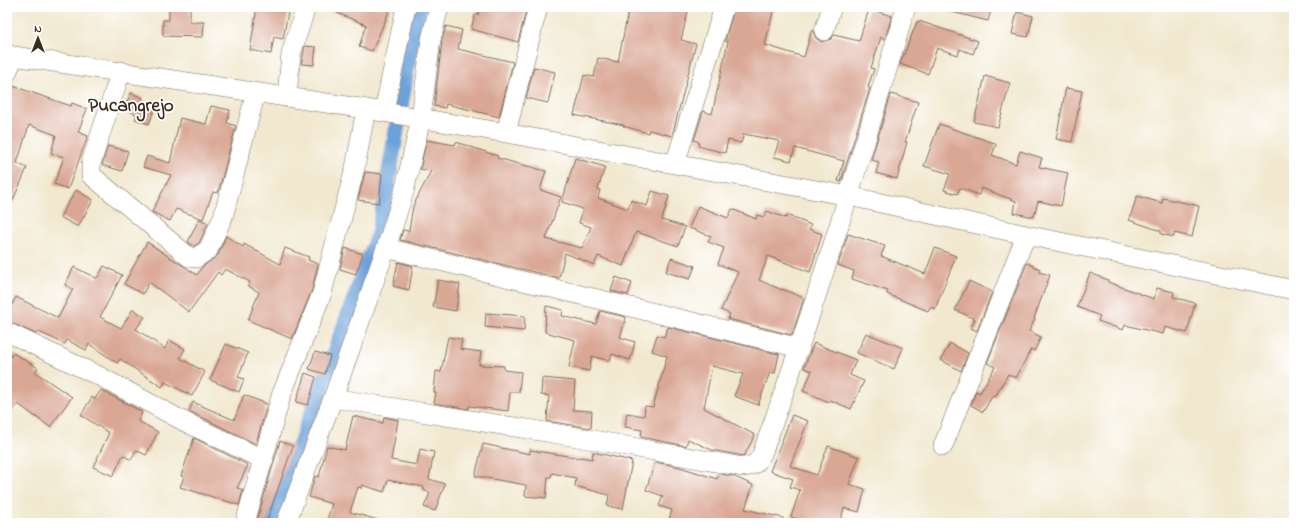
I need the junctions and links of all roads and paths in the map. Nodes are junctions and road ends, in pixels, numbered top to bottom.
1 (306, 7) edge
2 (406, 7) edge
3 (439, 7) edge
4 (538, 7) edge
5 (724, 7) edge
6 (832, 7) edge
7 (906, 7) edge
8 (824, 31) dead end
9 (9, 61) edge
10 (121, 71) junction
11 (256, 92) junction
12 (287, 96) junction
13 (379, 111) junction
14 (417, 117) junction
15 (506, 133) junction
16 (674, 164) junction
17 (849, 196) junction
18 (1026, 235) junction
19 (386, 248) junction
20 (1294, 290) edge
21 (7, 332) edge
22 (800, 348) junction
23 (333, 398) junction
24 (943, 446) dead end
25 (264, 460) junction
26 (245, 523) edge
27 (286, 523) edge

1 - 12 street
2 - 13 street
3 - 14 street
4 - 15 street
5 - 16 street
6 - 8 street
7 - 17 street
9 - 10 street
10 - 11 street
10 - 11 street
11 - 12 street
12 - 13 street
13 - 14 street
13 - 25 street
14 - 15 street
14 - 19 street
15 - 16 street
16 - 17 street
17 - 18 street
17 - 22 street
18 - 20 street
18 - 24 street
19 - 22 street
19 - 23 street
21 - 25 street
22 - 23 street
23 - 27 street
25 - 26 street

